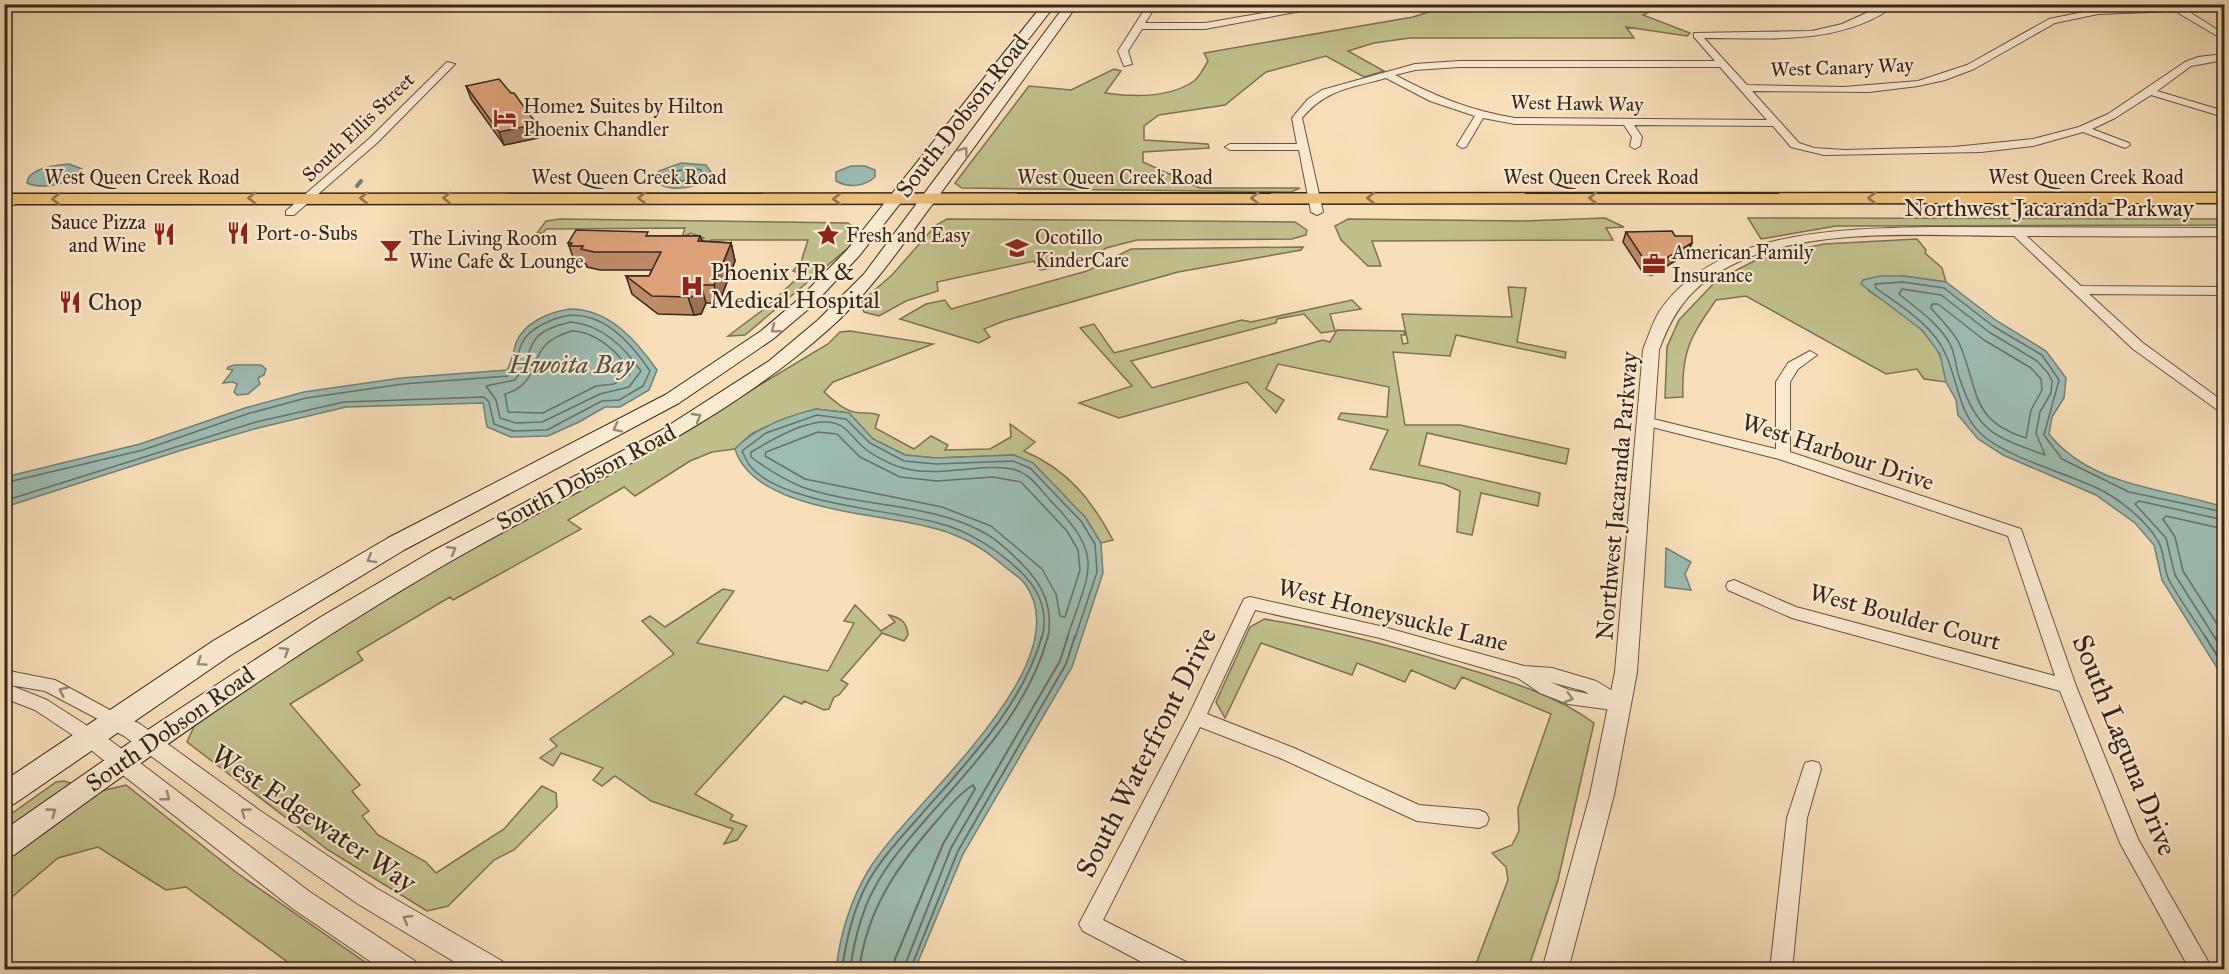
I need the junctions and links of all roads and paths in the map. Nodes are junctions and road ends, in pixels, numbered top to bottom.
1 (1050, 4) edge
2 (1072, 4) edge
3 (1153, 4) edge
4 (1287, 4) edge
5 (1334, 4) edge
6 (1893, 4) edge
7 (2173, 6) edge
8 (1296, 11) junction
9 (1139, 27) junction
10 (2224, 37) edge
11 (2224, 57) edge
12 (450, 64) dead end
13 (1127, 64) dead end
14 (1722, 64) junction
15 (1387, 75) junction
16 (1745, 88) junction
17 (2148, 91) junction
18 (2224, 114) edge
19 (1479, 117) junction
20 (1628, 123) junction
21 (1776, 123) junction
22 (2084, 129) junction
23 (1462, 145) dead end
24 (2125, 145) dead end
25 (1635, 146) dead end
26 (1230, 147) dead end
27 (1302, 147) junction
28 (310, 198) junction
29 (930, 198) junction
30 (1720, 198) junction
31 (2224, 198) edge
32 (896, 199) junction
33 (9, 202) edge
34 (1316, 205) junction
35 (885, 212) junction
36 (919, 212) junction
37 (1625, 212) junction
38 (4, 213) edge
39 (290, 213) junction
40 (2224, 213) edge
41 (2016, 232) junction
42 (2224, 232) edge
43 (2077, 290) junction
44 (2224, 291) edge
45 (1810, 355) dead end
46 (2200, 391) junction
47 (2224, 391) edge
48 (2224, 408) edge
49 (1645, 421) junction
50 (1783, 455) junction
51 (2015, 533) joint
52 (1734, 586) dead end
53 (1250, 603) joint
54 (4, 677) edge
55 (2067, 686) junction
56 (4, 690) edge
57 (1620, 704) junction
58 (1196, 718) junction
59 (114, 720) junction
60 (94, 741) junction
61 (149, 742) junction
62 (119, 762) junction
63 (1812, 769) dead end
64 (4, 796) edge
65 (4, 812) edge
66 (1479, 819) dead end
67 (4, 846) edge
68 (406, 969) edge
69 (493, 969) edge
70 (1180, 969) edge
71 (1555, 969) edge
72 (1781, 969) edge
73 (2202, 969) edge

1 - 32 main road, South Dobson Road
29 -> 2 main road, South Dobson Road
3 - 9 street
4 - 8 street
5 - 8 street
6 - 14 street
7 - 10 street
7 - 16 street, West Canary Way
8 - 9 street
9 - 13 street
11 - 17 street
12 - 28 street, South Ellis Street
14 - 15 street
14 - 16 street
15 - 19 street, West Hawk Way
15 - 27 street
16 - 21 street
17 - 18 street
17 - 22 street
19 - 20 street, West Hawk Way
19 - 23 street
20 - 21 street, West Hawk Way
20 - 25 street
21 - 22 street
22 - 24 street
26 - 27 street
27 - 34 street
32 -> 28 main road, West Queen Creek Road
28 -> 33 main road, West Queen Creek Road
28 - 39 street, South Ellis Street
29 - 32 main road, West Queen Creek Road
34 -> 29 main road, West Queen Creek Road
29 - 36 main road, South Dobson Road
31 -> 30 main road, West Queen Creek Road
30 -> 34 main road, West Queen Creek Road
30 - 37 main road
32 - 35 main road, South Dobson Road
34 - 36 main road, West Queen Creek Road
34 - 37 main road, West Queen Creek Road
35 - 36 main road, West Queen Creek Road
35 - 39 main road, West Queen Creek Road
35 -> 59 main road, South Dobson Road
61 -> 36 main road, South Dobson Road
37 - 40 main road, West Queen Creek Road
38 - 39 main road, West Queen Creek Road
41 - 42 street, Northwest Jacaranda Parkway
41 - 43 street
41 - 49 street, Northwest Jacaranda Parkway
43 - 44 street
43 - 46 street
45 - 50 street
46 - 47 street
46 - 48 street
49 - 50 street, West Harbour Drive
49 - 57 street, Northwest Jacaranda Parkway
50 - 51 street, West Harbour Drive
51 - 55 street, South Laguna Drive
52 - 55 street, West Boulder Court
53 - 57 street, West Honeysuckle Lane
53 - 58 street, South Waterfront Drive
59 -> 54 street, West Edgewater Way
55 - 73 street, South Laguna Drive
56 - 60 street
57 - 71 street, Northwest Jacaranda Parkway
58 - 66 street
58 - 70 street, South Waterfront Drive
59 - 60 main road
59 - 61 street, West Edgewater Way
60 - 62 street
60 - 64 main road, South Dobson Road
60 - 65 main road
61 - 62 main road, South Dobson Road
69 -> 61 street, West Edgewater Way
67 -> 62 main road, South Dobson Road
62 -> 68 street
63 - 72 street

